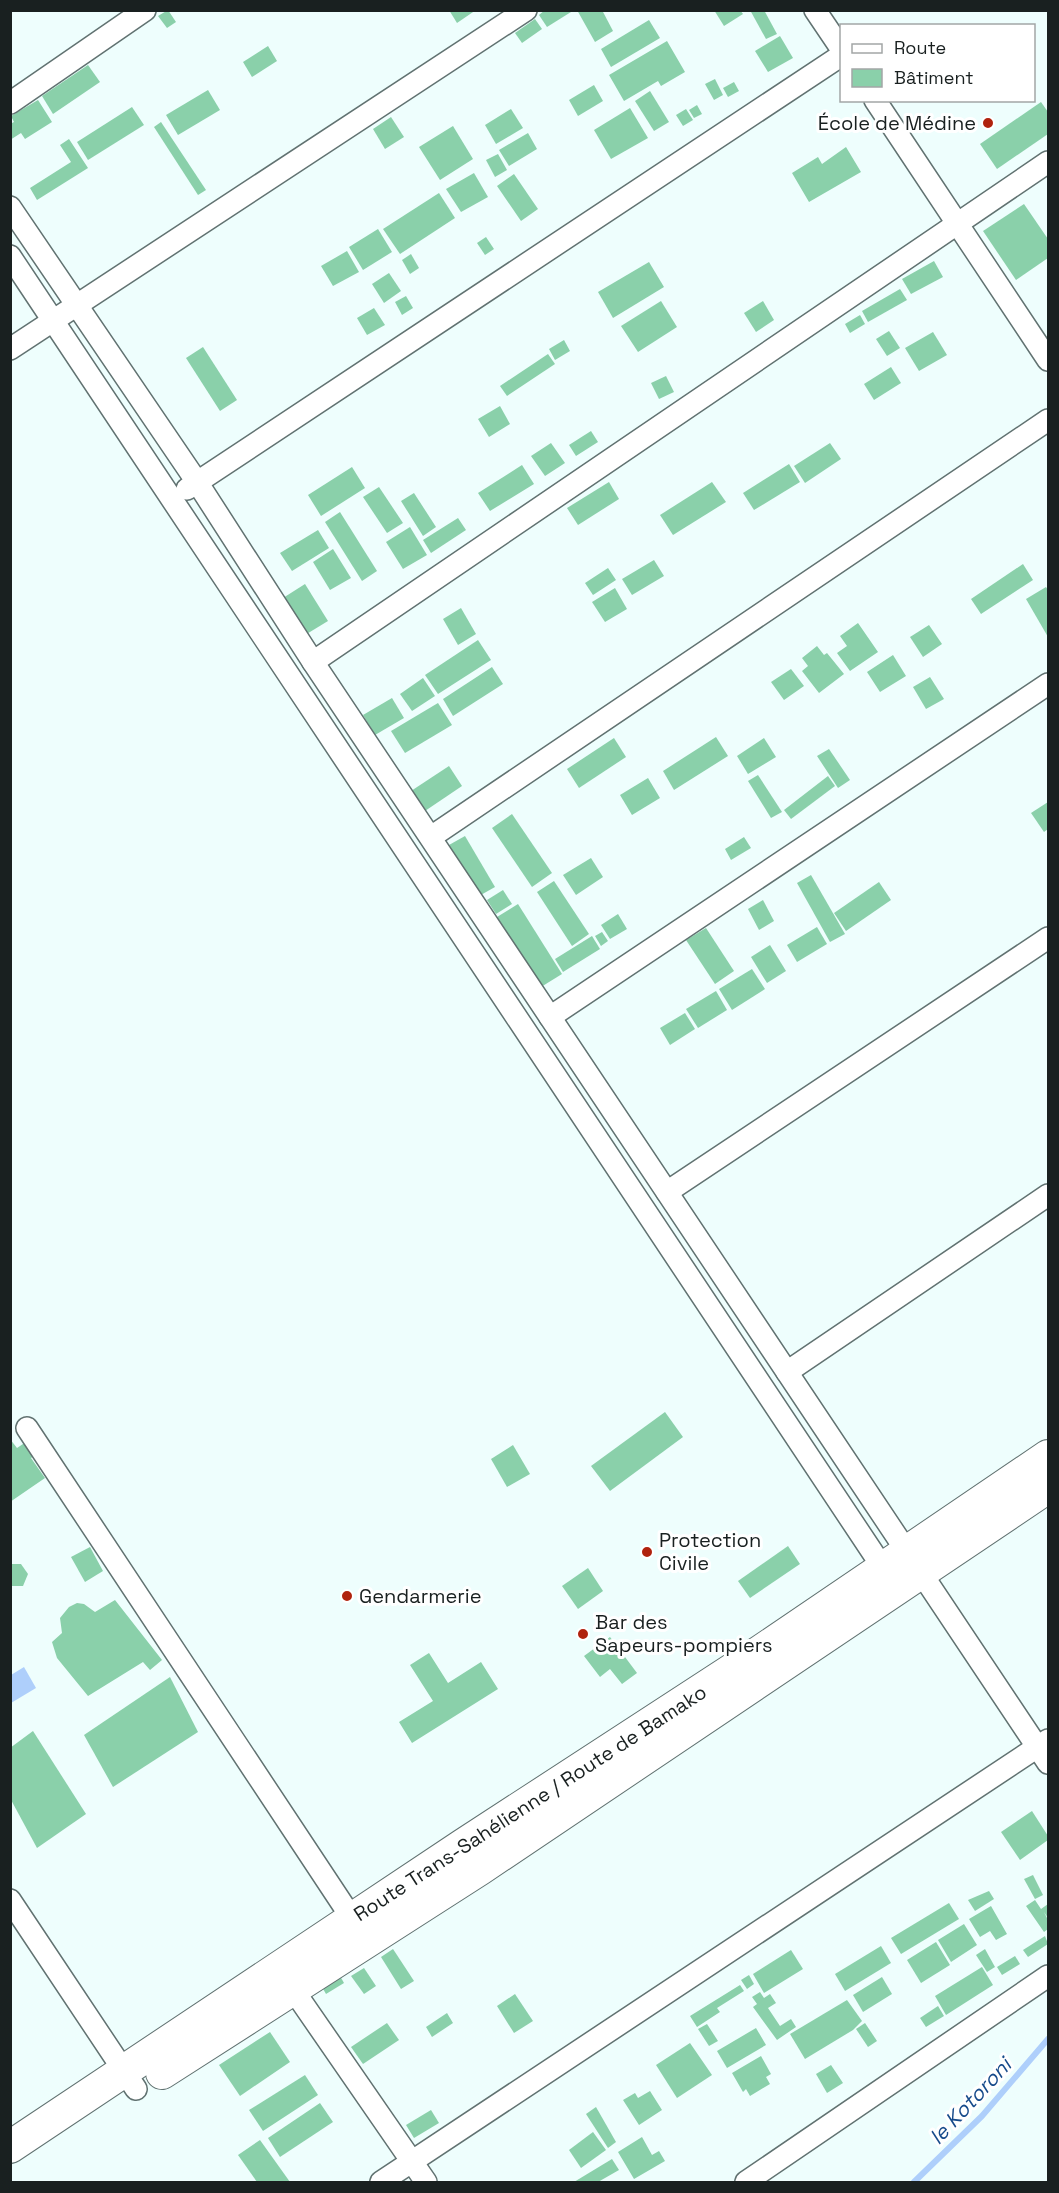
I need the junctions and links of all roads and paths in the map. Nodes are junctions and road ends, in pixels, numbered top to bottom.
1 (145, 10) edge
2 (526, 10) edge
3 (815, 10) edge
4 (840, 47) edge
5 (840, 56) edge
6 (876, 102) edge
7 (10, 103) edge
8 (1048, 162) edge
9 (10, 207) edge
10 (957, 223) junction
11 (10, 256) edge
12 (78, 306) junction
13 (54, 321) junction
14 (10, 350) edge
15 (1048, 360) edge
16 (1048, 420) edge
17 (197, 482) junction
18 (172, 499) junction
19 (313, 662) junction
20 (1048, 684) edge
21 (431, 837) junction
22 (1048, 938) edge
23 (550, 1017) junction
24 (667, 1192) junction
25 (1048, 1195) edge
26 (788, 1372) junction
27 (27, 1428) dead end
28 (1048, 1456) edge
29 (1048, 1486) edge
30 (902, 1569) junction
31 (1045, 1750) edge
32 (10, 1900) edge
33 (353, 1920) junction
34 (1048, 1976) edge
35 (292, 1988) junction
36 (130, 2081) junction
37 (10, 2147) edge
38 (411, 2162) junction
39 (10, 2171) edge
40 (381, 2182) edge
41 (426, 2182) edge
42 (746, 2182) edge

1 - 7 street
2 - 12 street
3 - 4 street
5 - 17 street
6 - 10 street
8 - 10 street
9 - 12 street
10 - 15 street
10 - 19 street
11 - 13 street
12 - 13 street
12 - 17 street
13 - 14 street
13 - 18 street
16 - 21 street
17 - 18 street
17 - 19 street
18 - 30 street
19 - 21 street
20 - 23 street
21 - 23 street
22 - 24 street
23 - 24 street
24 - 26 street
25 - 26 street
26 - 30 street
27 - 33 street
28 - 30 highway, Route Trans-Sahélienne / Route de Bamako
29 - 30 highway, Route Trans-Sahélienne / Route de Bamako
30 - 31 street
30 - 33 highway, Route Trans-Sahélienne / Route de Bamako
30 - 35 highway, Route Trans-Sahélienne / Route de Bamako
31 - 38 street
32 - 36 street
33 - 36 highway, Route Trans-Sahélienne / Route de Bamako
34 - 42 street
35 - 36 highway, Route Trans-Sahélienne / Route de Bamako
35 - 38 street
36 - 37 highway, Route Trans-Sahélienne / Route de Bamako
36 - 39 highway, Route Trans-Sahélienne / Route de Bamako
38 - 40 street
38 - 41 street

